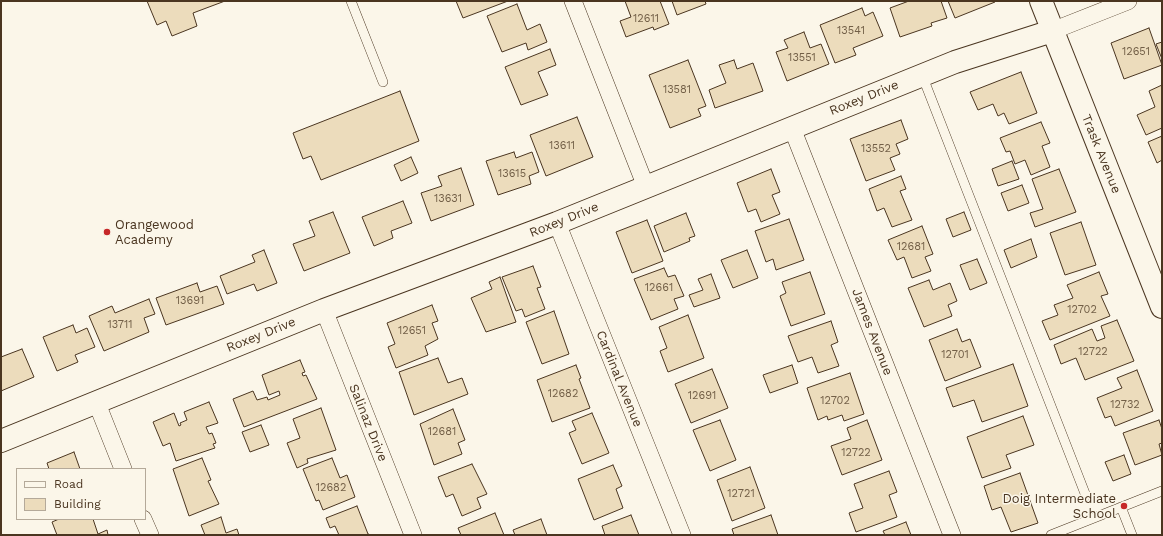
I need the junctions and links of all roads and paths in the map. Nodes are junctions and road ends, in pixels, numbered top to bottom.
1 (351, 1) edge
2 (573, 1) edge
3 (1040, 1) edge
4 (1128, 1) edge
5 (1052, 31) junction
6 (922, 75) junction
7 (383, 82) dead end
8 (792, 128) junction
9 (646, 187) junction
10 (557, 223) junction
11 (1162, 307) edge
12 (324, 310) junction
13 (96, 401) junction
14 (1, 441) edge
15 (124, 468) edge
16 (1162, 491) edge
17 (1086, 496) dead end
18 (1121, 507) junction
19 (144, 520) edge
20 (150, 535) edge
21 (413, 535) edge
22 (682, 535) edge
23 (952, 535) edge
24 (1051, 535) edge
25 (1132, 535) edge

1 - 7 lane
2 - 9 street
3 - 5 street, Trask Avenue
4 - 5 street, Roxey Drive
5 - 6 street, Roxey Drive
5 - 11 street, Trask Avenue
6 - 8 street, Roxey Drive
6 - 17 lane
8 - 9 street, Roxey Drive
8 - 23 street, James Avenue
9 - 10 street, Roxey Drive
10 - 12 street, Roxey Drive
10 - 22 street, Cardinal Avenue
12 - 13 street, Roxey Drive
12 - 21 street, Salinaz Drive
13 - 14 street, Roxey Drive
13 - 15 street
16 - 18 lane
18 - 24 lane
18 - 25 lane
19 - 20 street

